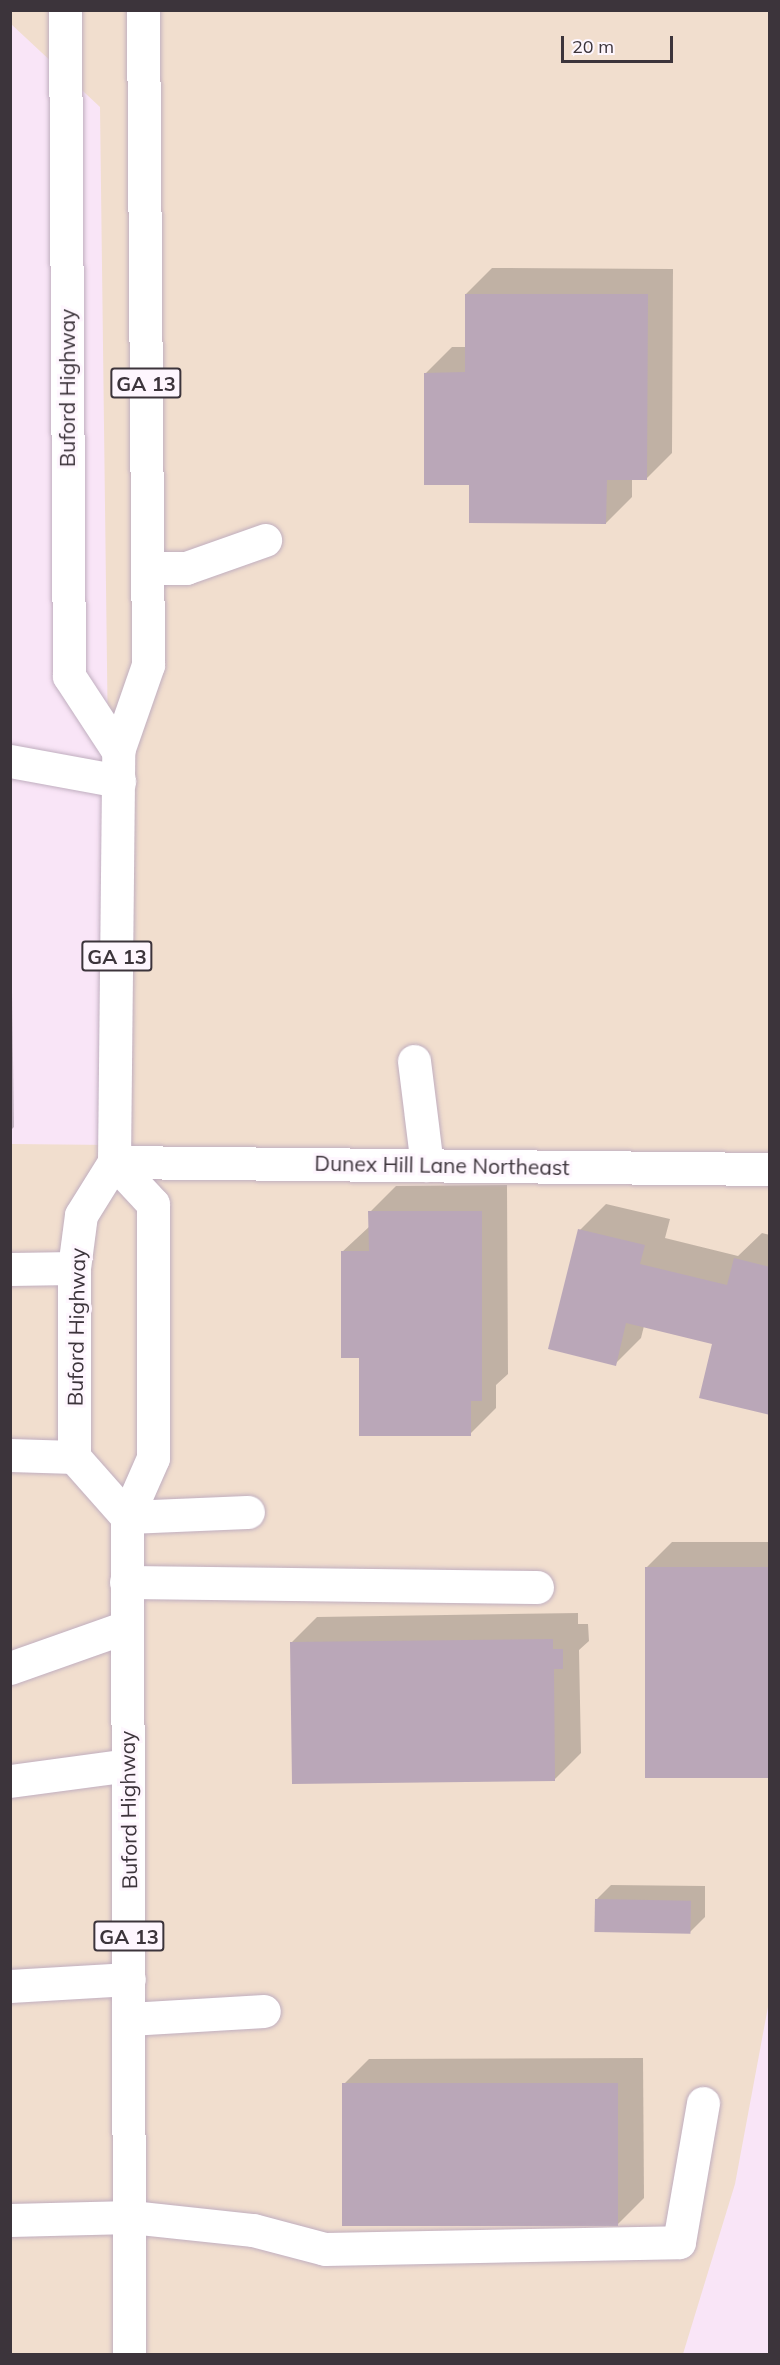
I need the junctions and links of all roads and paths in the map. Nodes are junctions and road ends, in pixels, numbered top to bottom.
1 (65, 10) edge
2 (143, 10) edge
3 (265, 540) dead end
4 (148, 568) junction
5 (10, 761) edge
6 (118, 766) junction
7 (414, 1061) dead end
8 (114, 1162) junction
9 (427, 1165) junction
10 (770, 1169) edge
11 (74, 1268) junction
12 (10, 1269) edge
13 (10, 1455) edge
14 (74, 1457) junction
15 (248, 1512) dead end
16 (127, 1517) junction
17 (126, 1582) junction
18 (537, 1587) dead end
19 (126, 1627) junction
20 (10, 1668) edge
21 (128, 1765) junction
22 (10, 1781) edge
23 (129, 1979) junction
24 (10, 1986) edge
25 (264, 2011) dead end
26 (129, 2019) junction
27 (703, 2103) dead end
28 (130, 2217) junction
29 (10, 2220) edge
30 (129, 2355) edge

1 - 6 main road, Buford Highway
2 - 4 main road, GA 13
3 - 4 main road
4 - 6 main road, GA 13
5 - 6 main road
6 - 8 main road, GA 13
7 - 9 main road
8 - 9 main road, Dunex Hill Lane Northeast
8 - 11 main road, Buford Highway
8 - 16 main road, Buford Highway / GA 13
9 - 10 main road, Dunex Hill Lane Northeast
11 - 12 main road
11 - 14 main road, Buford Highway
13 - 14 main road
14 - 16 main road
15 - 16 main road
16 - 17 main road, Buford Highway / GA 13
17 - 18 main road
17 - 19 main road, Buford Highway / GA 13
19 - 20 main road
19 - 21 main road, Buford Highway / GA 13
21 - 22 main road
21 - 23 main road, Buford Highway / GA 13
23 - 24 main road
23 - 26 main road, Buford Highway / GA 13
25 - 26 main road
26 - 28 main road, Buford Highway / GA 13
27 - 28 main road
28 - 29 main road
28 - 30 main road, Buford Highway / GA 13

